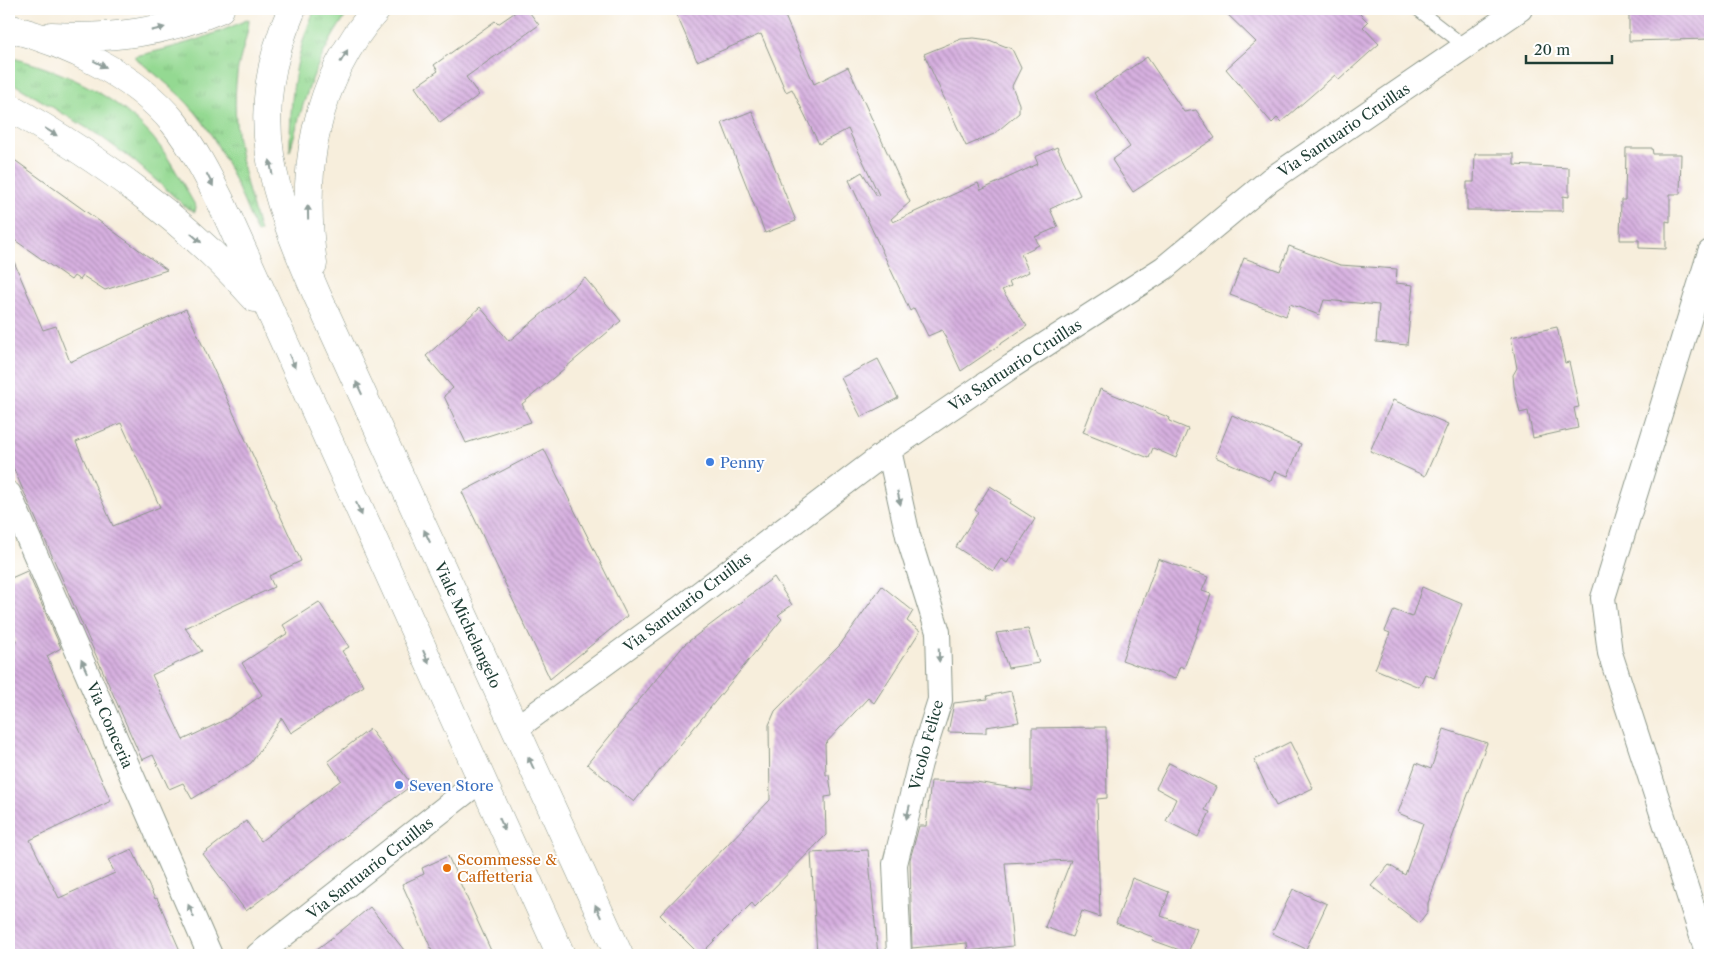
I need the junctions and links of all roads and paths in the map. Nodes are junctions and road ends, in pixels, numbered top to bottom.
1 (220, 9) edge
2 (292, 9) edge
3 (378, 9) edge
4 (1520, 9) edge
5 (1422, 11) edge
6 (9, 28) edge
7 (40, 36) junction
8 (1466, 47) junction
9 (9, 107) edge
10 (1710, 252) edge
11 (317, 295) junction
12 (272, 316) junction
13 (889, 450) junction
14 (9, 494) edge
15 (515, 728) junction
16 (482, 779) junction
17 (210, 955) edge
18 (258, 955) edge
19 (561, 955) edge
20 (618, 955) edge
21 (899, 955) edge
22 (1708, 955) edge

7 -> 1 street
11 -> 2 street, Viale Michelangelo
11 -> 3 street
4 - 8 street, Via Santuario Cruillas
5 - 8 lane
6 - 7 street
7 -> 12 street
8 - 13 street, Via Santuario Cruillas
9 -> 12 street
10 - 22 street
15 -> 11 street, Viale Michelangelo
12 -> 16 street
13 - 15 street, Via Santuario Cruillas
13 -> 21 street, Vicolo Felice
17 -> 14 street, Via Conceria
20 -> 15 street, Viale Michelangelo
16 - 18 street, Via Santuario Cruillas
16 -> 19 street

